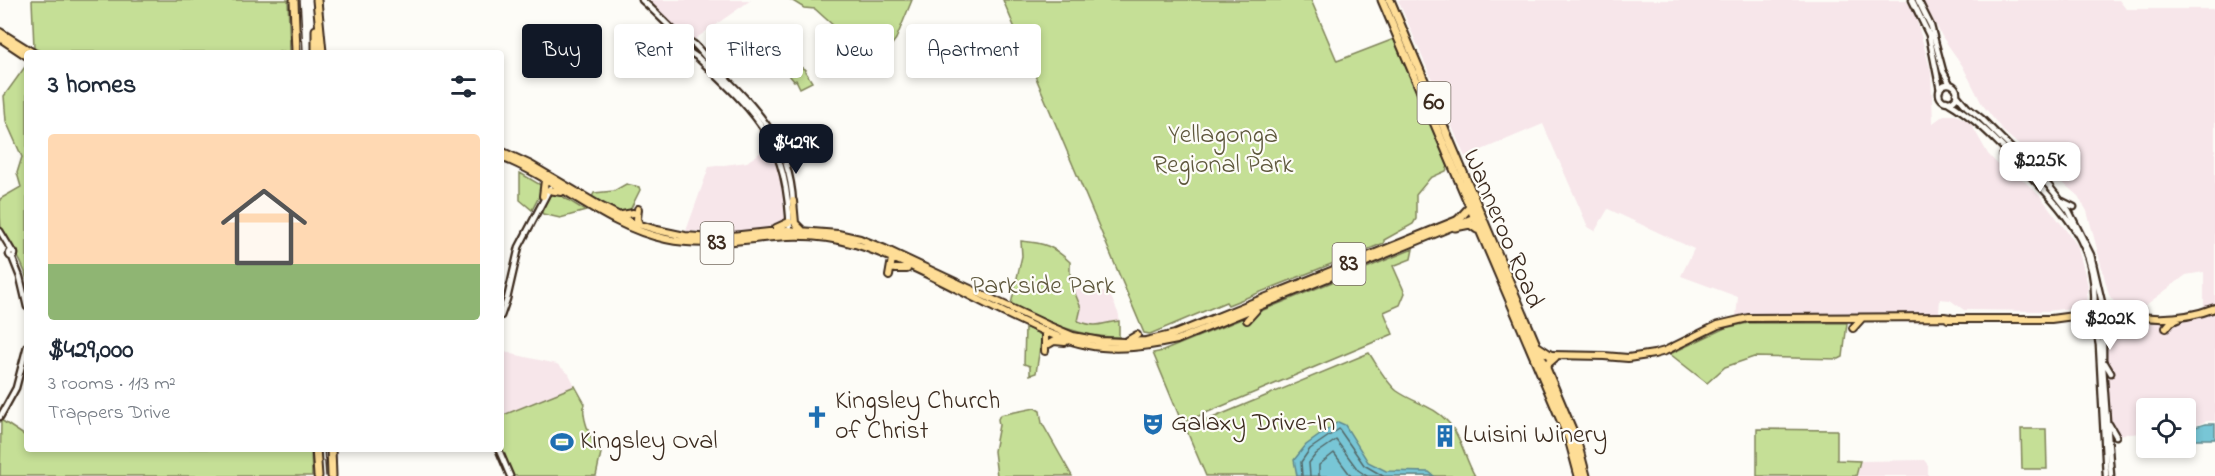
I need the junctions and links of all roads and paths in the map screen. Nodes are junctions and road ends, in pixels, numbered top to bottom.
1 (294, 0) edge
2 (316, 0) edge
3 (641, 0) edge
4 (1382, 0) edge
5 (1390, 0) edge
6 (1912, 0) edge
7 (1918, 0) edge
8 (294, 10) junction
9 (667, 24) edge
10 (0, 32) edge
11 (1, 39) edge
12 (694, 48) edge
13 (30, 50) edge
14 (291, 50) edge
15 (296, 50) edge
16 (316, 50) edge
17 (322, 50) edge
18 (24, 54) edge
19 (694, 56) edge
20 (1950, 84) junction
21 (1940, 90) junction
22 (1956, 94) junction
23 (1946, 101) junction
24 (504, 153) edge
25 (2002, 155) dead end
26 (504, 158) edge
27 (2018, 162) junction
28 (551, 182) junction
29 (543, 196) joint
30 (2060, 199) junction
31 (793, 201) junction
32 (2074, 207) dead end
33 (610, 211) junction
34 (1476, 213) junction
35 (789, 222) junction
36 (639, 224) junction
37 (1456, 224) junction
38 (802, 230) junction
39 (0, 233) edge
40 (759, 233) junction
41 (792, 233) junction
42 (1481, 234) junction
43 (710, 238) junction
44 (719, 243) junction
45 (12, 254) junction
46 (892, 259) junction
47 (895, 269) dead end
48 (920, 272) junction
49 (889, 276) dead end
50 (24, 286) edge
51 (24, 294) edge
52 (504, 299) edge
53 (504, 305) edge
54 (1261, 306) junction
55 (2093, 308) junction
56 (2103, 308) junction
57 (2215, 308) edge
58 (2119, 314) junction
59 (1882, 317) junction
60 (2103, 317) junction
61 (2182, 317) junction
62 (1821, 318) junction
63 (1863, 318) junction
64 (2039, 318) junction
65 (2094, 318) junction
66 (1247, 320) dead end
67 (1854, 328) dead end
68 (2166, 328) dead end
69 (1045, 331) junction
70 (1137, 334) dead end
71 (1075, 342) junction
72 (1124, 342) junction
73 (1049, 344) dead end
74 (1045, 351) dead end
75 (24, 357) edge
76 (1546, 357) junction
77 (2104, 360) junction
78 (24, 368) edge
79 (1546, 368) junction
80 (2111, 374) dead end
81 (0, 417) edge
82 (0, 421) edge
83 (2107, 422) junction
84 (2116, 436) dead end
85 (316, 452) edge
86 (332, 452) edge
87 (499, 452) edge
88 (318, 476) edge
89 (332, 476) edge
90 (509, 476) edge
91 (1579, 476) edge
92 (1586, 476) edge
93 (2106, 476) edge
94 (2111, 476) edge

1 - 8 highway
2 - 16 highway
2 - 17 highway
3 - 9 main road
4 - 34 highway, Wanneroo Road / 60
5 - 34 highway, Wanneroo Road / 60
6 - 21 main road
7 - 20 main road
8 - 14 highway
8 - 15 highway
10 - 13 main road
11 - 18 main road
12 - 31 main road
19 - 35 main road
20 - 21 main road
20 - 22 main road
21 - 23 main road
22 - 23 main road
22 - 30 main road
23 - 27 main road
24 - 28 main road, 83
25 - 27 main road
26 - 28 main road, 83
27 - 55 main road
28 - 29 main road
28 - 33 main road, 83
28 - 44 main road, 83
28 - 53 main road
29 - 52 main road
30 - 32 main road
30 - 56 main road
31 - 38 main road
31 - 41 main road
33 - 36 main road, 83
33 - 36 main road
34 - 37 highway
34 - 37 main road, 83
34 - 42 highway, Wanneroo Road / 60
34 - 76 highway, Wanneroo Road / 60
35 - 40 main road
35 - 41 main road
36 - 43 main road, 83
37 - 42 highway
37 - 54 main road, 83
37 - 72 main road, 83
38 - 41 main road, 83
38 - 72 main road, 83
39 - 45 main road
40 - 41 main road, 83
40 - 43 main road, 83
41 - 44 main road, 83
41 - 46 main road, 83
42 - 76 highway, Wanneroo Road / 60
43 - 44 main road
45 - 50 main road
45 - 51 main road
46 - 48 main road, 83
46 - 49 main road
47 - 48 main road
48 - 69 main road, 83
54 - 66 main road
54 - 71 main road, 83
55 - 56 main road
55 - 64 main road
55 - 65 main road
56 - 58 main road
56 - 60 main road
57 - 61 main road
58 - 60 main road
58 - 61 main road
59 - 62 main road
59 - 63 main road
59 - 64 main road
60 - 65 main road
60 - 77 main road
61 - 68 main road
62 - 63 main road
62 - 76 main road
63 - 67 main road
64 - 65 main road
65 - 93 main road
69 - 71 main road, 83
69 - 74 main road
70 - 72 main road
71 - 73 main road
75 - 81 main road
76 - 79 highway, Wanneroo Road / 60
76 - 79 highway
76 - 91 highway, Wanneroo Road / 60
77 - 80 main road
77 - 83 main road
78 - 82 main road
79 - 92 highway, Wanneroo Road / 60
83 - 84 main road
83 - 94 main road
85 - 88 highway
86 - 89 highway
87 - 90 main road

